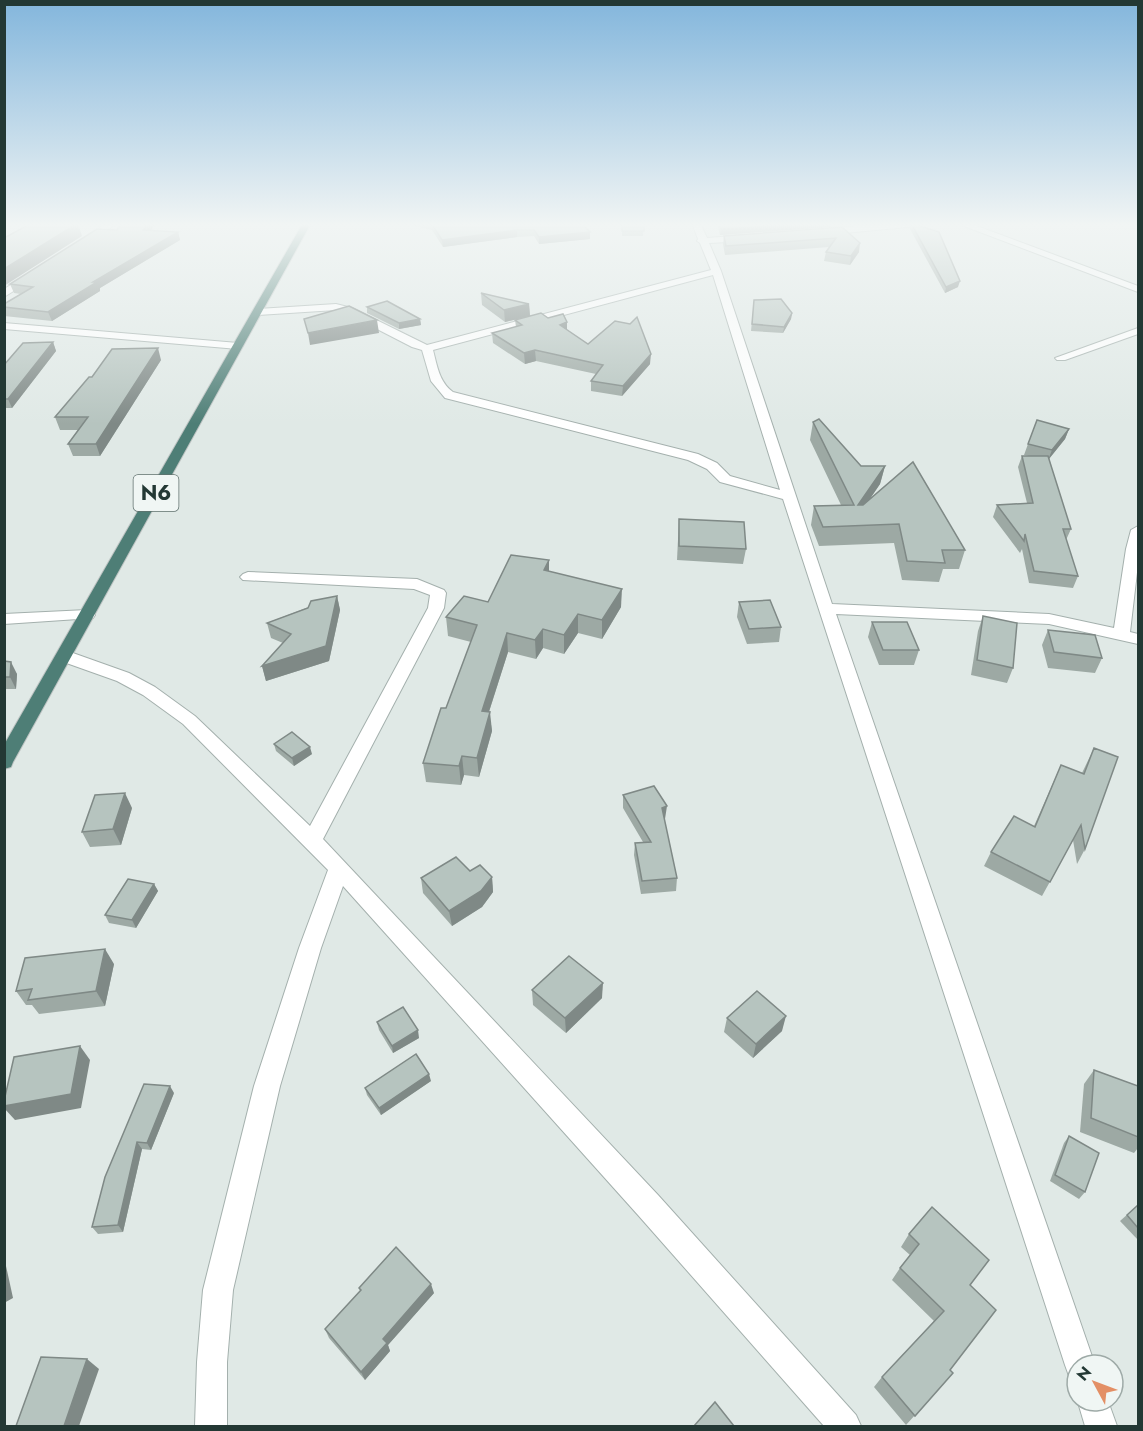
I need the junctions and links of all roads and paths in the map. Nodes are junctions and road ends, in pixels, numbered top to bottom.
1 (270, 290) edge
2 (646, 290) edge
3 (722, 290) edge
4 (258, 312) junction
5 (10, 326) edge
6 (1138, 331) edge
7 (4, 337) edge
8 (238, 346) junction
9 (427, 348) junction
10 (1061, 358) dead end
11 (789, 496) junction
12 (1138, 531) edge
13 (248, 577) dead end
14 (826, 609) junction
15 (87, 615) junction
16 (4, 620) edge
17 (1120, 635) junction
18 (1138, 639) edge
19 (64, 656) junction
20 (4, 762) edge
21 (312, 841) junction
22 (339, 868) junction
23 (1076, 1353) edge
24 (211, 1426) edge
25 (845, 1426) edge

1 - 4 highway, N6
2 - 9 street
3 - 11 street
4 - 8 highway, N6
4 - 9 street
5 - 7 street
5 - 8 street
6 - 10 street
8 - 15 highway, N6
9 - 11 street
11 - 14 street
12 - 17 street
13 - 21 street
14 - 17 street
14 - 23 street
15 - 16 street
15 - 19 highway, N6
17 - 18 street
19 - 20 highway, N6
19 - 21 street
21 - 22 street
22 - 24 street
22 - 25 street

